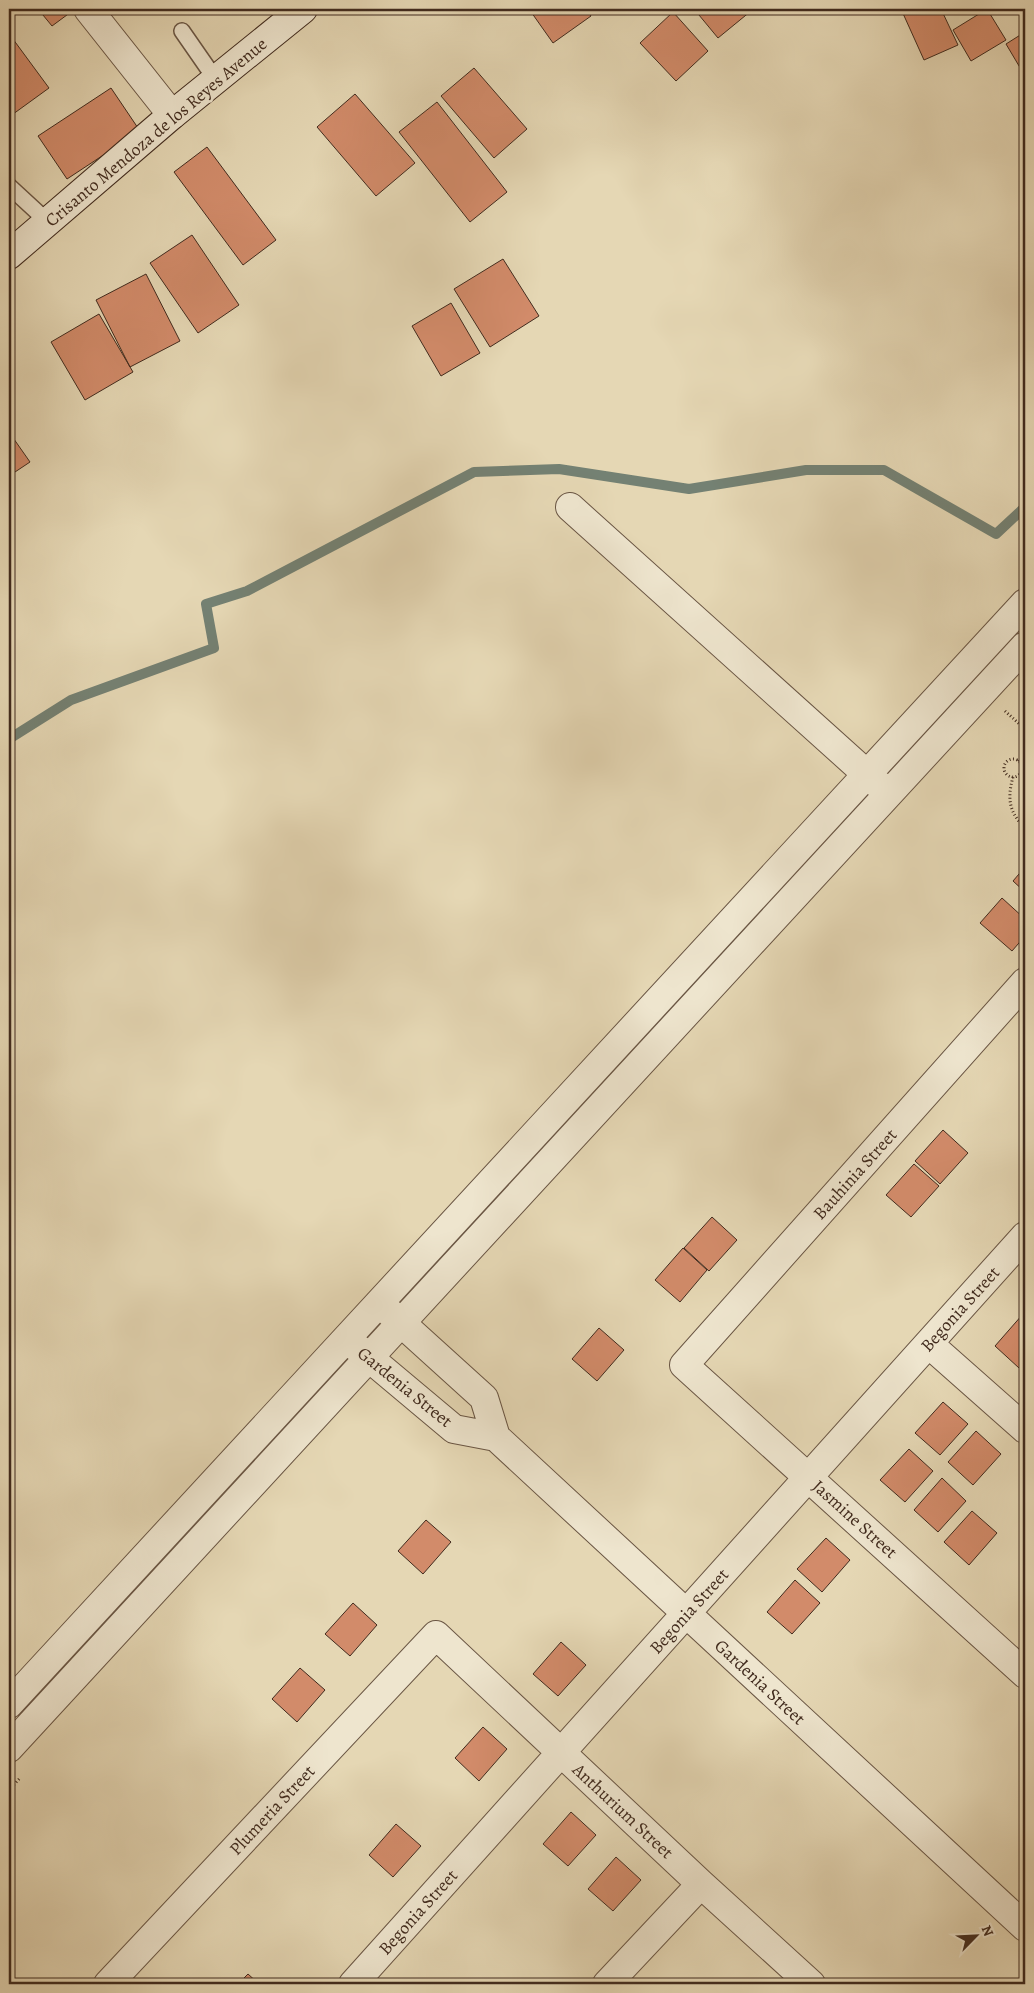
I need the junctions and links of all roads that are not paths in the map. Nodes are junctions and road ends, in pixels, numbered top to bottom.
1 (88, 9) edge
2 (304, 9) edge
3 (182, 31) dead end
4 (216, 80) junction
5 (172, 115) junction
6 (9, 186) edge
7 (48, 222) junction
8 (9, 255) edge
9 (570, 507) dead end
10 (1025, 603) edge
11 (1025, 646) edge
12 (867, 774) junction
13 (889, 794) junction
14 (1025, 982) edge
15 (1025, 1236) edge
16 (380, 1303) junction
17 (401, 1323) junction
18 (346, 1339) junction
19 (929, 1344) junction
20 (369, 1358) junction
21 (684, 1365) joint
22 (1025, 1429) edge
23 (496, 1437) junction
24 (809, 1478) junction
25 (686, 1614) junction
26 (436, 1635) joint
27 (1025, 1674) edge
28 (9, 1704) edge
29 (9, 1748) edge
30 (562, 1753) junction
31 (701, 1884) junction
32 (1025, 1927) edge
33 (108, 1984) edge
34 (353, 1984) edge
35 (607, 1984) edge
36 (811, 1984) edge

1 - 5 street
2 - 4 street, Crisanto Mendoza de los Reyes Avenue
3 - 4 lane
4 - 5 street, Crisanto Mendoza de los Reyes Avenue
5 - 7 street, Crisanto Mendoza de los Reyes Avenue
6 - 7 lane
7 - 8 street, Crisanto Mendoza de los Reyes Avenue
9 - 12 street
10 - 12 street
11 - 13 street
12 - 13 street
12 - 16 street
13 - 17 street
14 - 21 street, Bauhinia Street
15 - 19 street, Begonia Street
16 - 17 street, Gardenia Street
16 - 18 street
17 - 20 street
17 - 23 street, Gardenia Street
18 - 20 street, Gardenia Street
18 - 28 street
19 - 22 street
19 - 24 street, Begonia Street
20 - 23 street, Gardenia Street
20 - 29 street
21 - 24 street, Jasmine Street
23 - 25 street, Gardenia Street
24 - 25 street, Begonia Street
24 - 27 street, Jasmine Street
25 - 30 street, Begonia Street
25 - 32 street, Gardenia Street
26 - 30 street, Anthurium Street
26 - 33 street, Plumeria Street
30 - 31 street, Anthurium Street
30 - 34 street, Begonia Street
31 - 35 street
31 - 36 street, Anthurium Street

